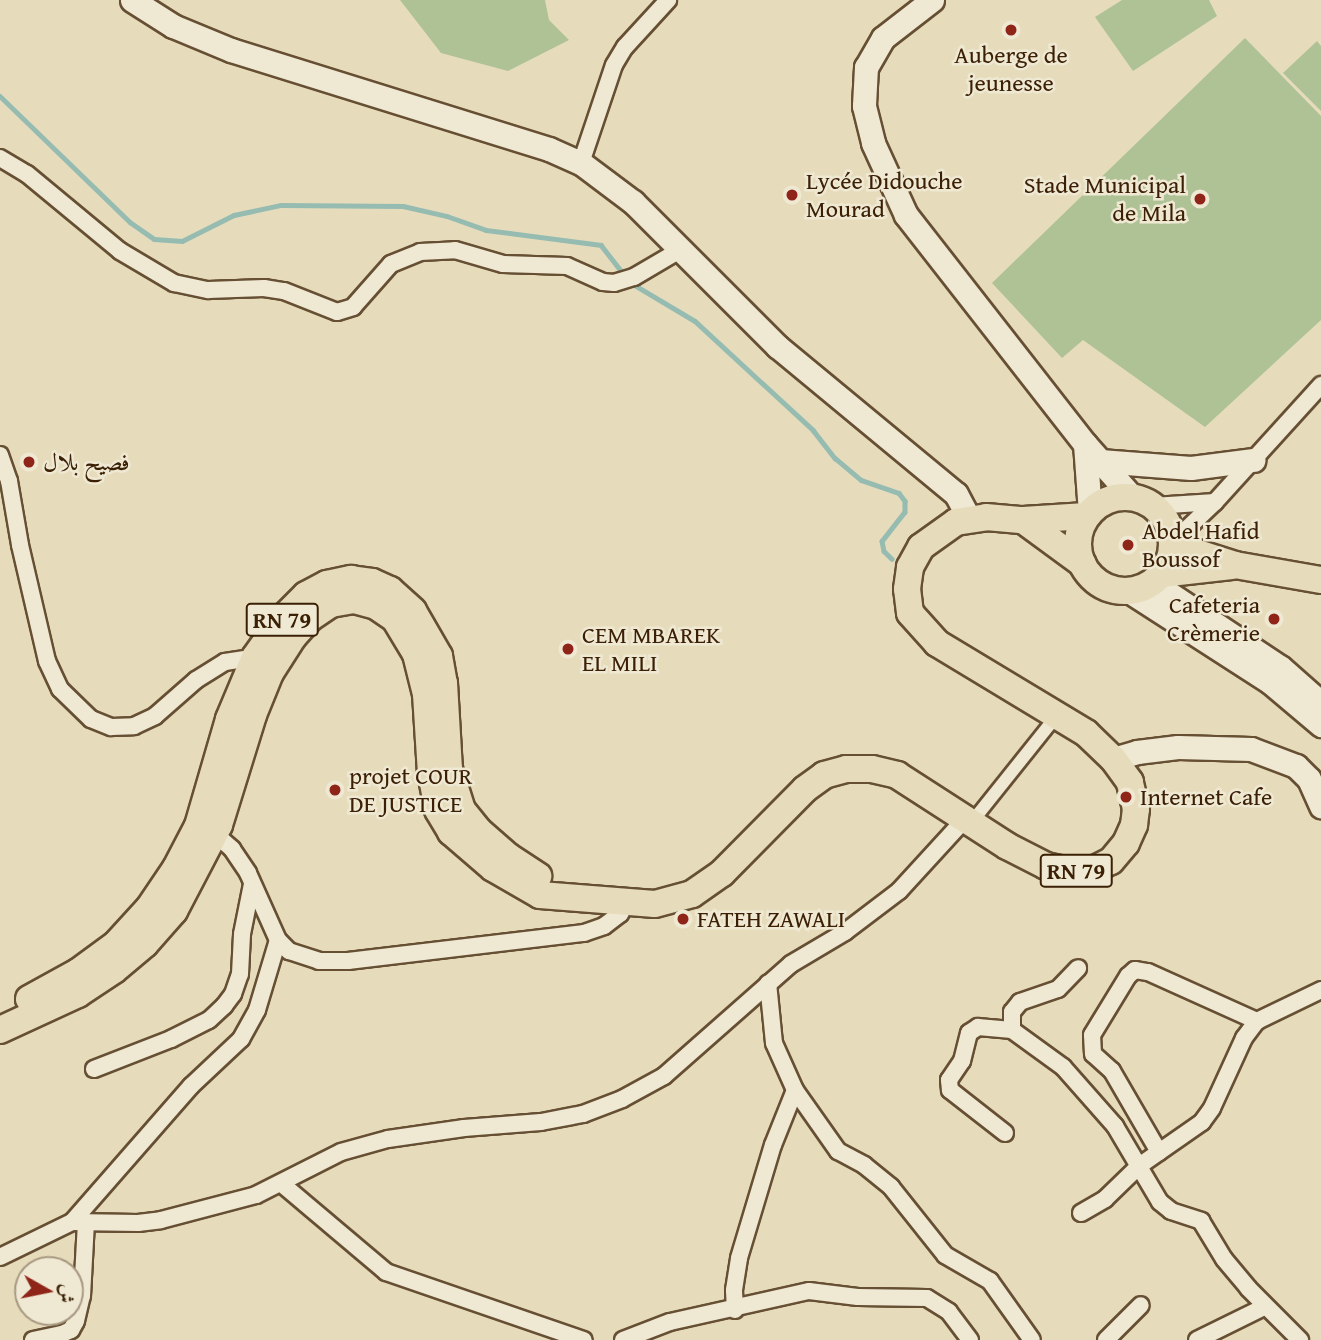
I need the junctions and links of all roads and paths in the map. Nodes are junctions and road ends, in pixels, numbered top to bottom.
1 (132, 0) edge
2 (668, 0) edge
3 (932, 0) edge
4 (0, 158) edge
5 (581, 163) junction
6 (680, 250) junction
7 (1321, 385) edge
8 (1093, 453) junction
9 (0, 455) edge
10 (1253, 460) junction
11 (1142, 501) junction
12 (1215, 502) junction
13 (1088, 514) junction
14 (969, 518) junction
15 (1023, 520) junction
16 (1172, 544) junction
17 (1083, 564) junction
18 (1234, 565) junction
19 (1321, 580) edge
20 (1147, 582) junction
21 (255, 657) junction
22 (1321, 703) edge
23 (1059, 714) junction
24 (1321, 725) edge
25 (1113, 759) junction
26 (1321, 806) edge
27 (968, 821) junction
28 (215, 834) junction
29 (252, 884) junction
30 (567, 898) junction
31 (626, 903) junction
32 (278, 940) junction
33 (1078, 968) dead end
34 (768, 983) junction
35 (1321, 990) edge
36 (0, 1010) edge
37 (1257, 1021) junction
38 (0, 1030) edge
39 (1012, 1030) junction
40 (94, 1069) dead end
41 (796, 1090) junction
42 (1005, 1133) dead end
43 (1159, 1152) junction
44 (1139, 1166) junction
45 (282, 1184) junction
46 (1081, 1213) dead end
47 (79, 1222) junction
48 (0, 1257) edge
49 (1141, 1305) dead end
50 (1264, 1307) junction
51 (735, 1310) junction
52 (1122, 1323) junction
53 (33, 1340) edge
54 (584, 1340) edge
55 (623, 1340) edge
56 (970, 1340) edge
57 (1032, 1340) edge
58 (1106, 1340) edge
59 (1130, 1340) edge
60 (1197, 1340) edge
61 (1300, 1340) edge

1 - 5 main road
2 - 5 street
3 - 8 main road
4 - 6 street
5 - 6 main road
6 - 14 main road
7 - 10 street
8 - 10 main road
8 - 11 main road
8 - 13 main road
9 - 21 street
10 - 12 street
11 - 12 street
11 - 13 main road
11 - 16 main road
12 - 16 street
13 - 15 main road
13 - 17 main road
14 - 15 main road, RN 79
14 - 23 main road, RN 79
15 - 17 main road
16 - 18 main road
16 - 20 main road
17 - 20 main road
18 - 19 main road
18 - 20 main road
20 - 22 main road
20 - 24 main road
21 - 30 main road, RN 79
21 - 36 main road, RN 79
23 - 25 main road, RN 79
23 - 27 street
25 - 26 main road
25 - 27 main road, RN 79
27 - 31 main road, RN 79
27 - 34 street
28 - 29 street
28 - 30 main road, RN 79
28 - 38 main road, RN 79
29 - 32 street
29 - 40 street
30 - 31 main road, RN 79
31 - 32 street
32 - 47 street
33 - 39 street
34 - 41 street
34 - 45 street
35 - 37 street
37 - 43 street
37 - 43 street
39 - 42 street
39 - 44 street
41 - 51 street
41 - 57 street
43 - 44 street
44 - 46 street
44 - 50 street
45 - 47 street
45 - 54 street
47 - 48 street
47 - 53 street
49 - 52 street
50 - 60 street
50 - 61 street
51 - 55 street
51 - 56 street
52 - 58 street
52 - 59 street

